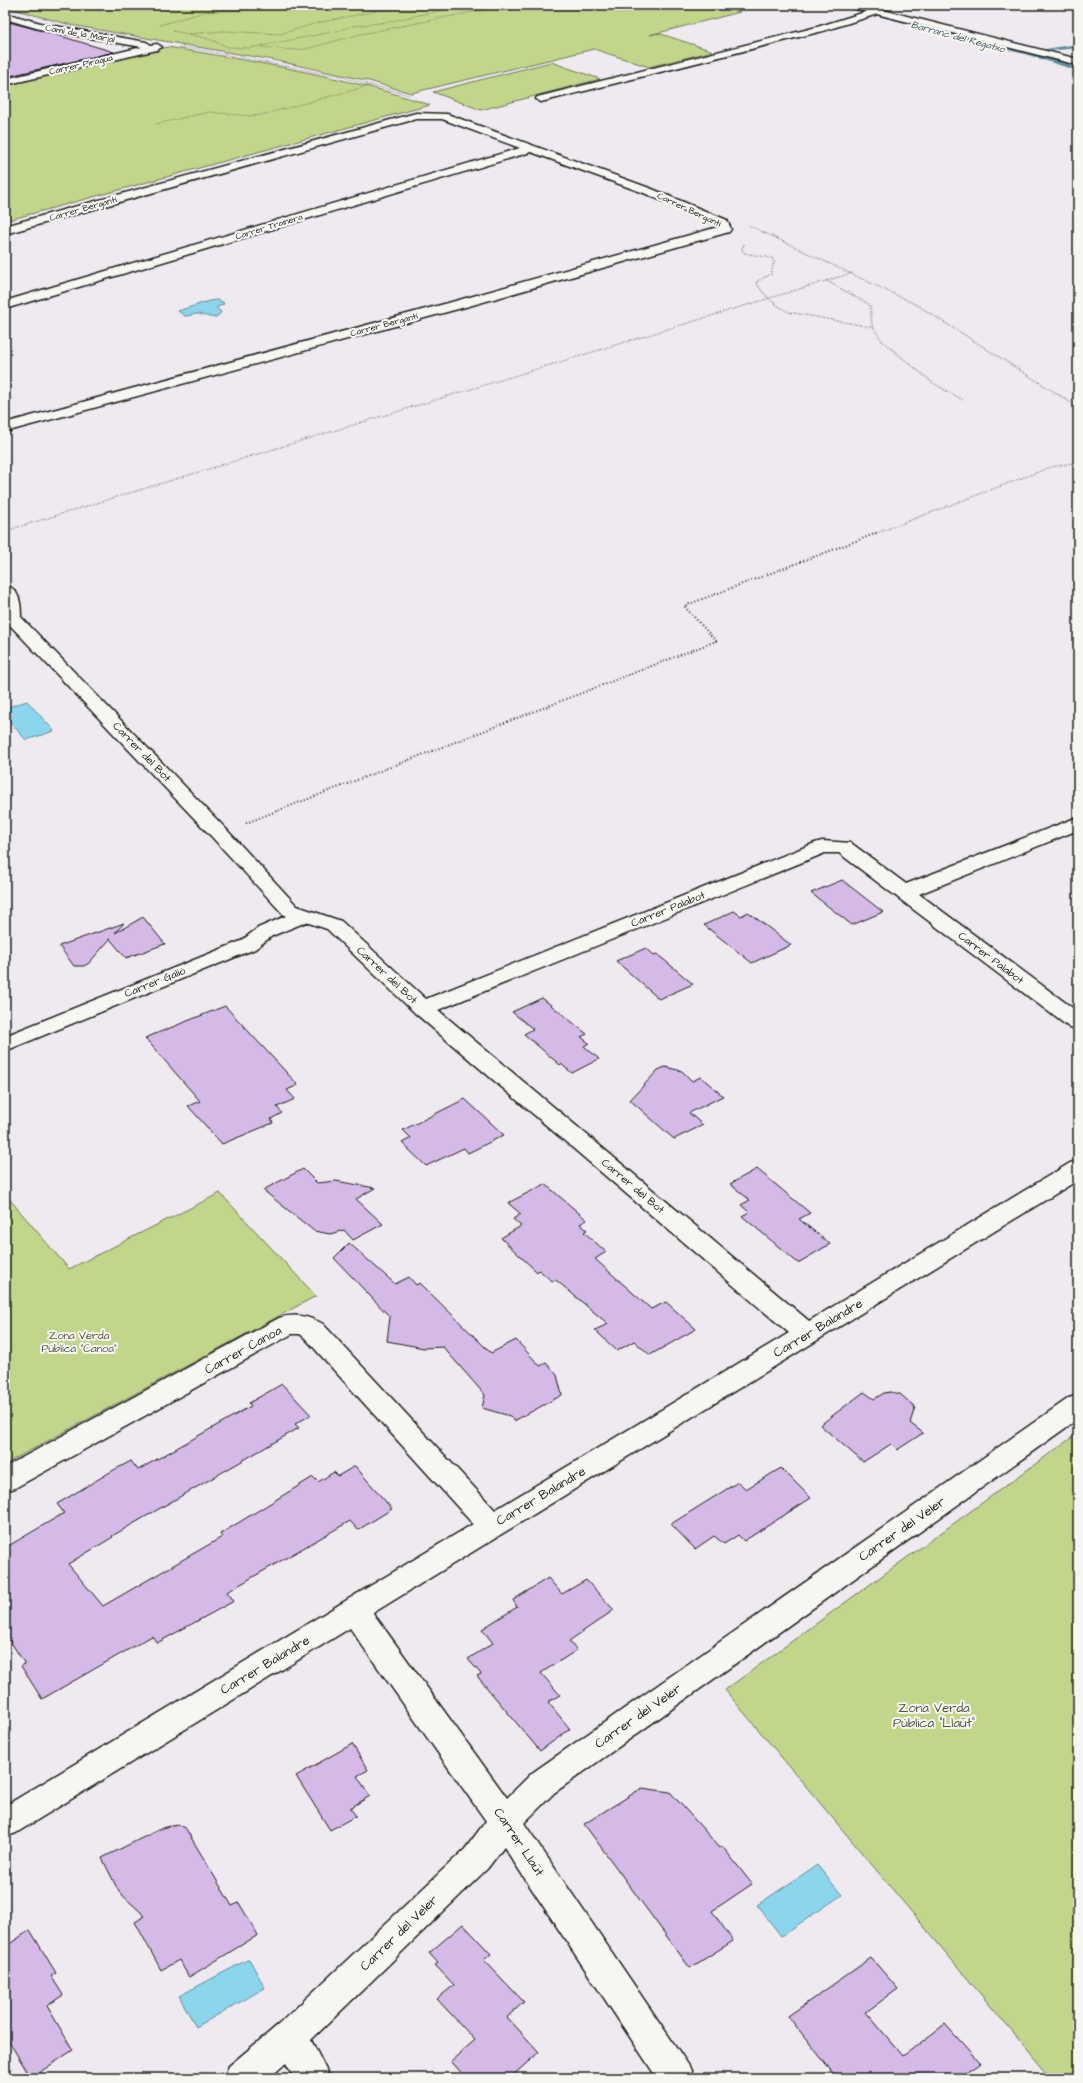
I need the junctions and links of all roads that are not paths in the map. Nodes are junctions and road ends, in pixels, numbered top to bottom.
1 (852, 5) edge
2 (878, 11) junction
3 (5, 16) edge
4 (157, 47) joint
5 (1078, 62) edge
6 (5, 82) edge
7 (541, 99) dead end
8 (533, 148) junction
9 (5, 230) edge
10 (5, 305) edge
11 (5, 428) edge
12 (5, 590) edge
13 (9, 619) edge
14 (1078, 823) edge
15 (905, 892) junction
16 (302, 916) junction
17 (423, 1008) junction
18 (1078, 1023) edge
19 (5, 1044) edge
20 (1078, 1169) edge
21 (807, 1334) junction
22 (1078, 1404) edge
23 (5, 1480) edge
24 (492, 1526) junction
25 (355, 1611) junction
26 (505, 1821) junction
27 (5, 1824) edge
28 (290, 2037) junction
29 (241, 2078) edge
30 (313, 2078) edge
31 (677, 2078) edge

1 - 2 street
2 - 5 street
2 - 7 street
3 - 4 street, Camí de la Marjal
4 - 6 street, Carrer Piragua
8 - 9 street, Carrer Bergantí
8 - 10 street, Carrer Trainera
8 - 11 street, Carrer Bergantí
12 - 13 street, Carrer del Bot
13 - 16 street, Carrer del Bot
14 - 15 street
15 - 17 street, Carrer Palabot
15 - 18 street, Carrer Palabot
16 - 17 street, Carrer del Bot
16 - 19 street, Carrer Galió
17 - 21 street, Carrer del Bot
20 - 21 street, Carrer Balandre
21 - 24 street, Carrer Balandre
22 - 26 street, Carrer del Veler
23 - 24 street, Carrer Canoa
24 - 25 street, Carrer Balandre
25 - 26 street, Carrer Llaüt
25 - 27 street, Carrer Balandre
26 - 28 street, Carrer del Veler
26 - 31 street, Carrer Llaüt
28 - 29 street, Carrer del Veler
28 - 30 street

